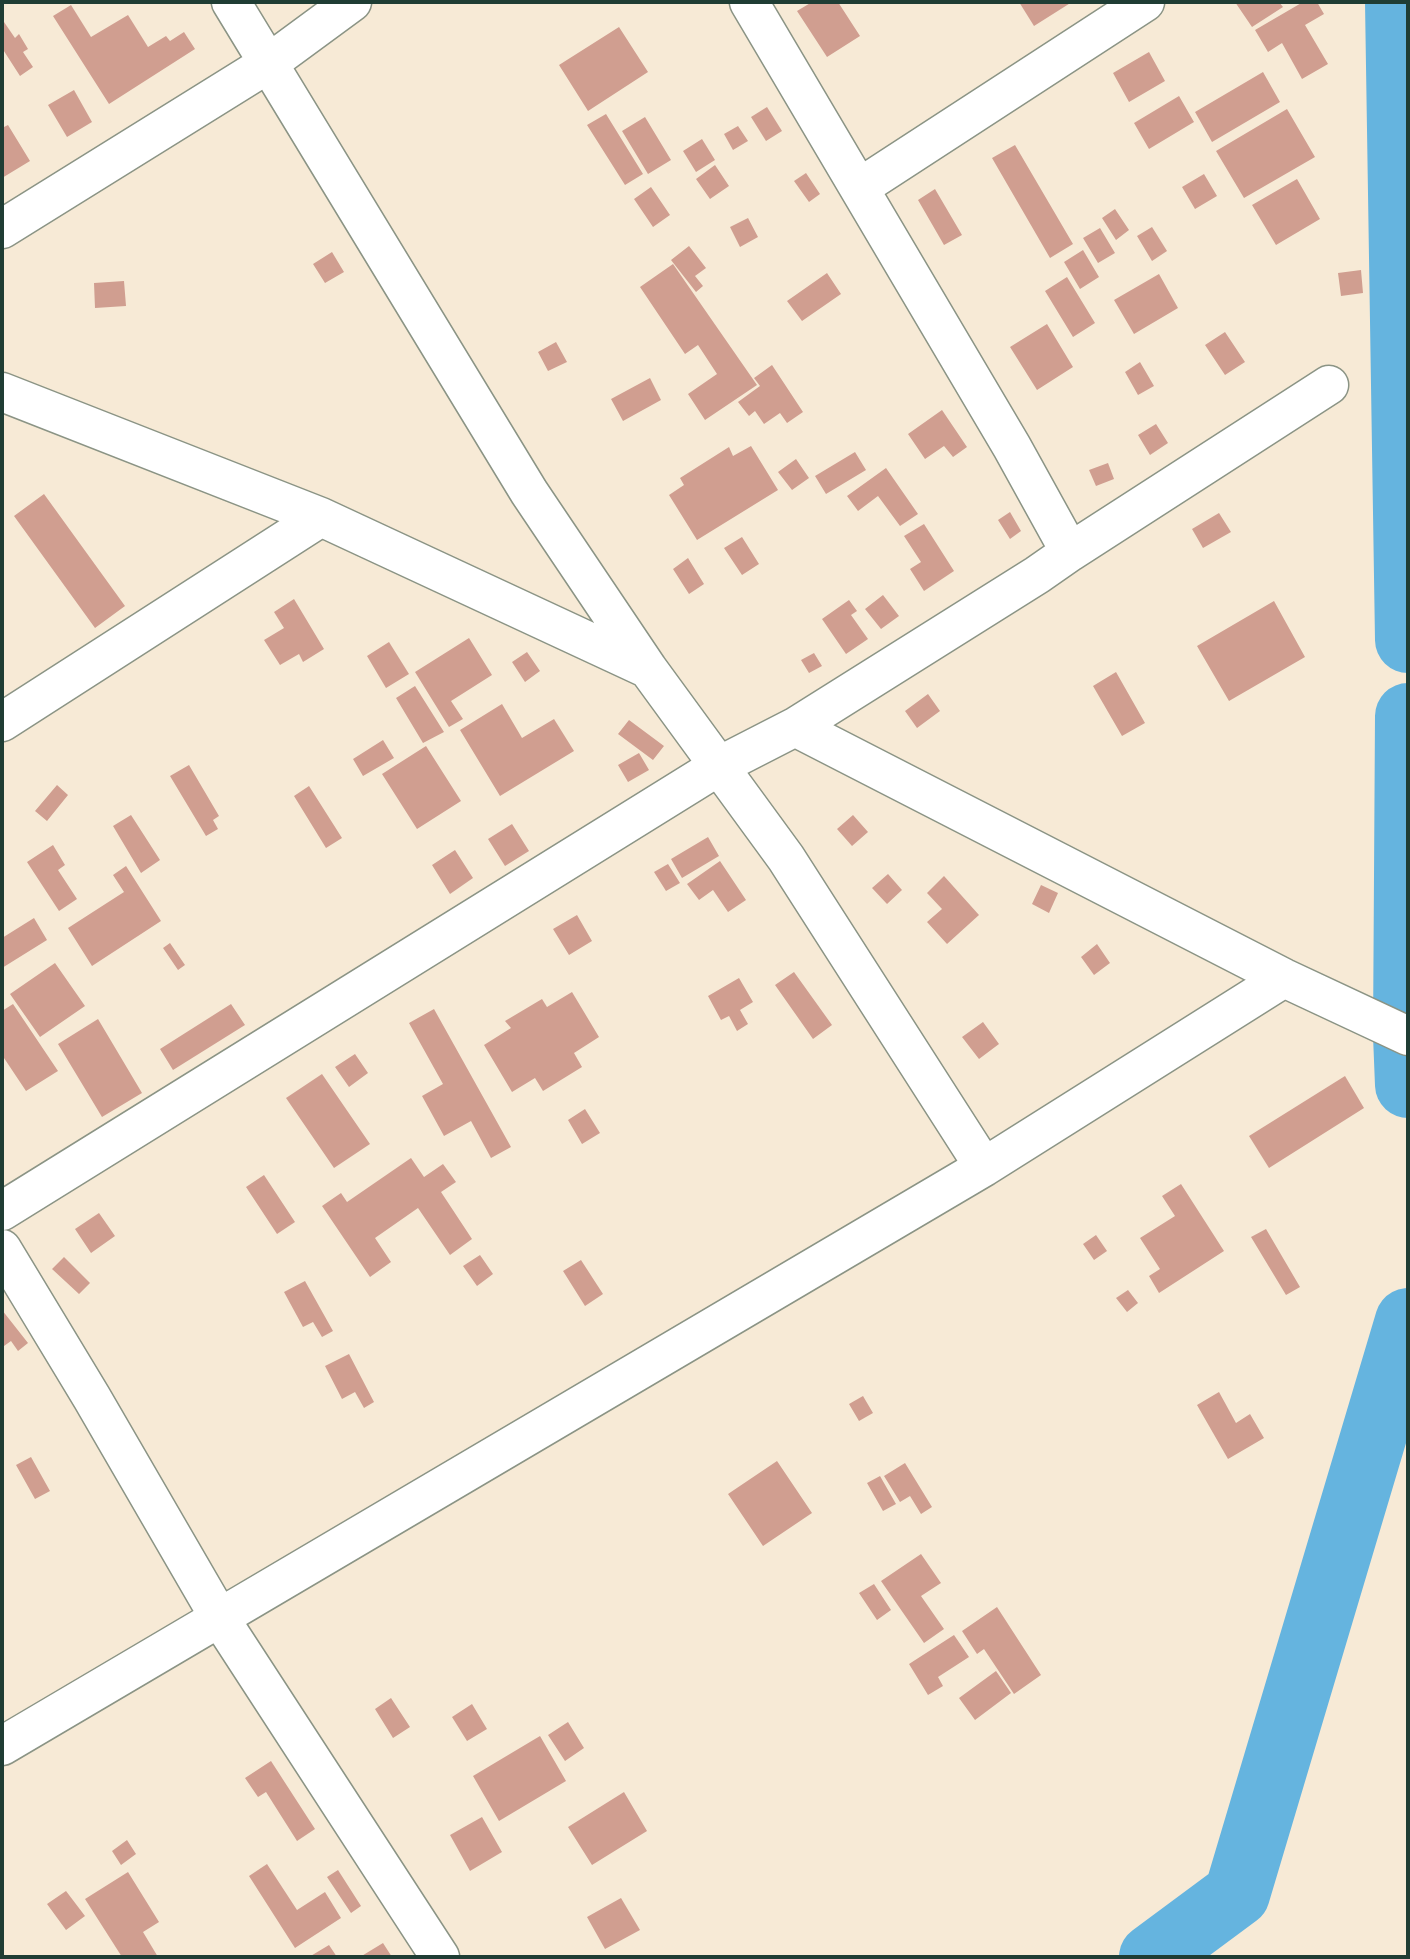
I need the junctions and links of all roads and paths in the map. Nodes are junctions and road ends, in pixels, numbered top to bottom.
1 (231, 2) edge
2 (352, 2) edge
3 (749, 2) edge
4 (1144, 2) edge
5 (269, 63) junction
6 (859, 188) junction
7 (2, 229) edge
8 (1329, 386) dead end
9 (2, 392) edge
10 (321, 517) junction
11 (1070, 552) junction
12 (648, 669) junction
13 (2, 722) edge
14 (795, 727) junction
15 (719, 766) junction
16 (1284, 978) junction
17 (1408, 1036) edge
18 (985, 1167) junction
19 (2, 1211) edge
20 (2, 1249) edge
21 (219, 1617) junction
22 (2, 1746) edge
23 (440, 1957) edge

1 - 5 street
2 - 5 street
3 - 6 street
4 - 6 street
5 - 7 street
5 - 12 street
6 - 11 street
8 - 11 street
9 - 10 street
10 - 12 street
10 - 13 street
11 - 14 street
12 - 15 street
14 - 15 street
14 - 16 street
15 - 18 street
15 - 19 street
16 - 17 street
16 - 18 street
18 - 21 street
20 - 21 street
21 - 22 street
21 - 23 street

